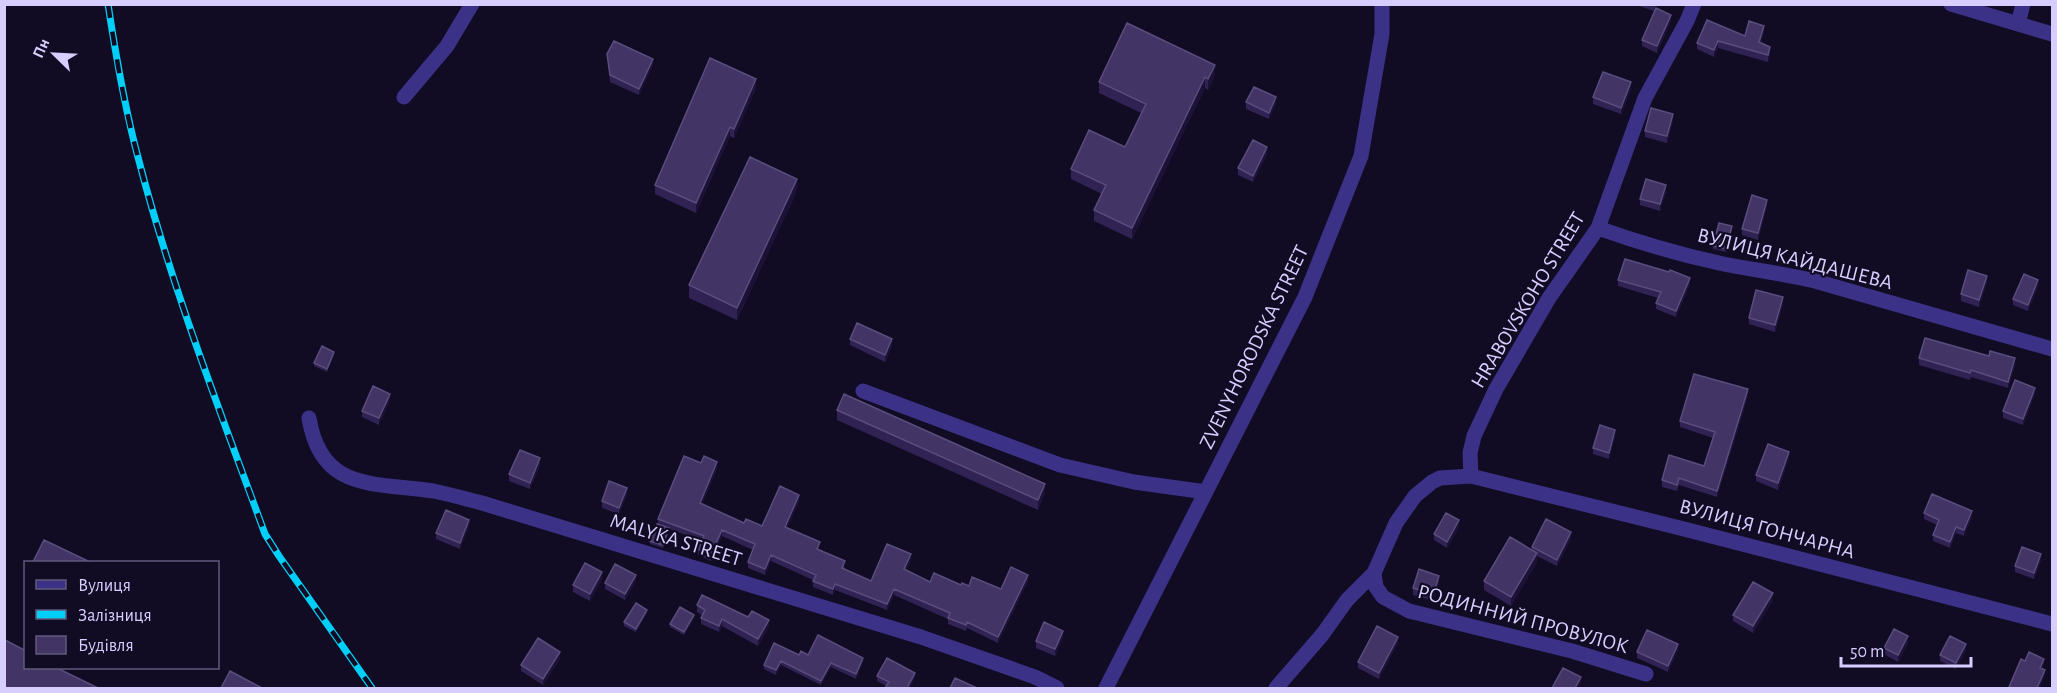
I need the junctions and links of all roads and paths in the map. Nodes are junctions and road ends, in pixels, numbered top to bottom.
1 (472, 4) edge
2 (1382, 4) edge
3 (1694, 4) edge
4 (1951, 4) edge
5 (2023, 4) edge
6 (2018, 24) junction
7 (2052, 34) edge
8 (404, 97) dead end
9 (1598, 228) junction
10 (2052, 349) edge
11 (863, 391) dead end
12 (309, 418) dead end
13 (1471, 476) junction
14 (1206, 492) junction
15 (1374, 573) junction
16 (2052, 624) edge
17 (1646, 674) dead end
18 (1057, 688) edge
19 (1106, 688) edge
20 (1276, 688) edge

1 - 8 street
2 - 14 street, ZVENYHORODSKA STREET
3 - 9 street, HRABOVSKOHO STREET
4 - 6 street
5 - 6 street
6 - 7 street
9 - 10 street, ВУЛИЦЯ КАЙДАШЕВА
9 - 13 street, HRABOVSKOHO STREET
11 - 14 street
12 - 18 street, MALYKA STREET
13 - 15 street
13 - 16 street, ВУЛИЦЯ ГОНЧАРНА
14 - 19 street, ZVENYHORODSKA STREET
15 - 17 street, РОДИННИЙ ПРОВУЛОК
15 - 20 street

